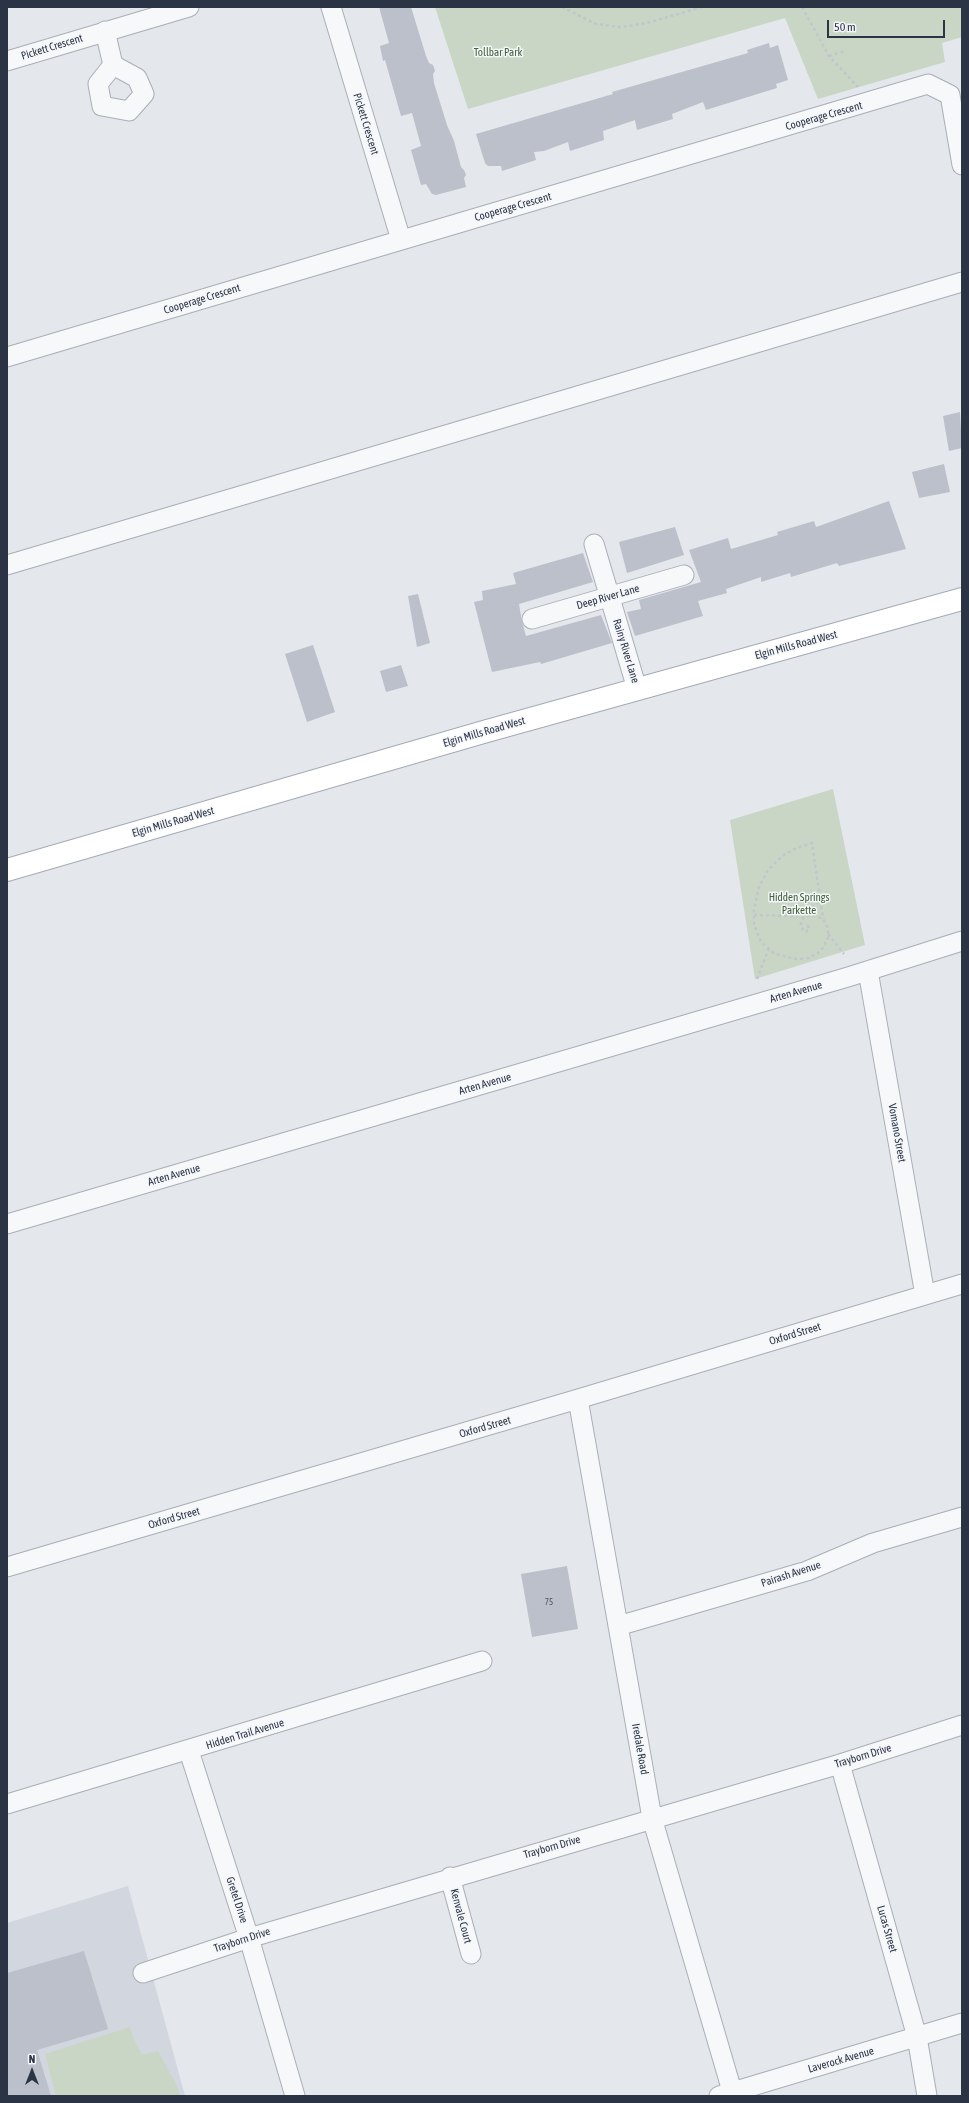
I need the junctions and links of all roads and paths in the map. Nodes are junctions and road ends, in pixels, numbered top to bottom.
1 (189, 7) edge
2 (331, 7) edge
3 (562, 7) edge
4 (702, 7) edge
5 (802, 7) edge
6 (105, 31) junction
7 (845, 51) dead end
8 (829, 56) junction
9 (7, 61) edge
10 (113, 65) dead end
11 (872, 102) junction
12 (962, 165) edge
13 (401, 240) junction
14 (962, 282) edge
15 (7, 357) edge
16 (594, 544) dead end
17 (7, 565) edge
18 (684, 575) dead end
19 (610, 597) junction
20 (962, 599) edge
21 (532, 619) dead end
22 (637, 688) junction
23 (7, 870) edge
24 (820, 899) junction
25 (754, 915) junction
26 (823, 919) junction
27 (808, 925) dead end
28 (828, 934) junction
29 (962, 941) edge
30 (769, 948) junction
31 (844, 954) dead end
32 (868, 971) junction
33 (757, 979) dead end
34 (7, 1224) edge
35 (962, 1284) edge
36 (925, 1295) junction
37 (578, 1400) junction
38 (962, 1517) edge
39 (7, 1567) edge
40 (618, 1626) junction
41 (482, 1661) dead end
42 (962, 1725) edge
43 (189, 1751) junction
44 (840, 1764) junction
45 (7, 1804) edge
46 (652, 1818) junction
47 (450, 1877) junction
48 (249, 1938) junction
49 (471, 1954) dead end
50 (143, 1973) dead end
51 (962, 2023) edge
52 (917, 2037) junction
53 (725, 2094) edge
54 (295, 2096) edge
55 (927, 2096) edge

1 - 6 street, Pickett Crescent
2 - 13 street, Pickett Crescent
3 - 4 path
5 - 8 path
6 - 9 street, Pickett Crescent
6 - 10 street
7 - 8 path
8 - 11 path
11 - 12 street, Cooperage Crescent
11 - 13 street, Cooperage Crescent
13 - 15 street, Cooperage Crescent
14 - 17 street
16 - 19 street, Rainy River Lane
18 - 19 street, Deep River Lane
19 - 21 street, Deep River Lane
19 - 22 street, Rainy River Lane
20 - 22 main road, Elgin Mills Road West
22 - 23 main road, Elgin Mills Road West
24 - 25 path
24 - 25 path
24 - 26 path
25 - 30 path
26 - 27 path
26 - 28 path
28 - 30 path
28 - 31 path
29 - 32 street, Arten Avenue
30 - 33 path
32 - 34 street, Arten Avenue
32 - 36 street, Vomano Street
35 - 36 street, Oxford Street
36 - 37 street, Oxford Street
37 - 39 street, Oxford Street
37 - 40 street, Iredale Road
38 - 40 street, Pairash Avenue
40 - 46 street, Iredale Road
41 - 43 street, Hidden Trail Avenue
42 - 44 street, Trayborn Drive
43 - 45 street, Hidden Trail Avenue
43 - 48 street, Gretel Drive
44 - 46 street, Trayborn Drive
44 - 52 street, Lucas Street
46 - 47 street, Trayborn Drive
46 - 53 street, Iredale Road
47 - 48 street, Trayborn Drive
47 - 49 street, Kenvale Court
48 - 50 street, Trayborn Drive
48 - 54 street, Gretel Drive
51 - 52 street, Laverock Avenue
52 - 53 street, Laverock Avenue
52 - 55 street, Lucas Street

